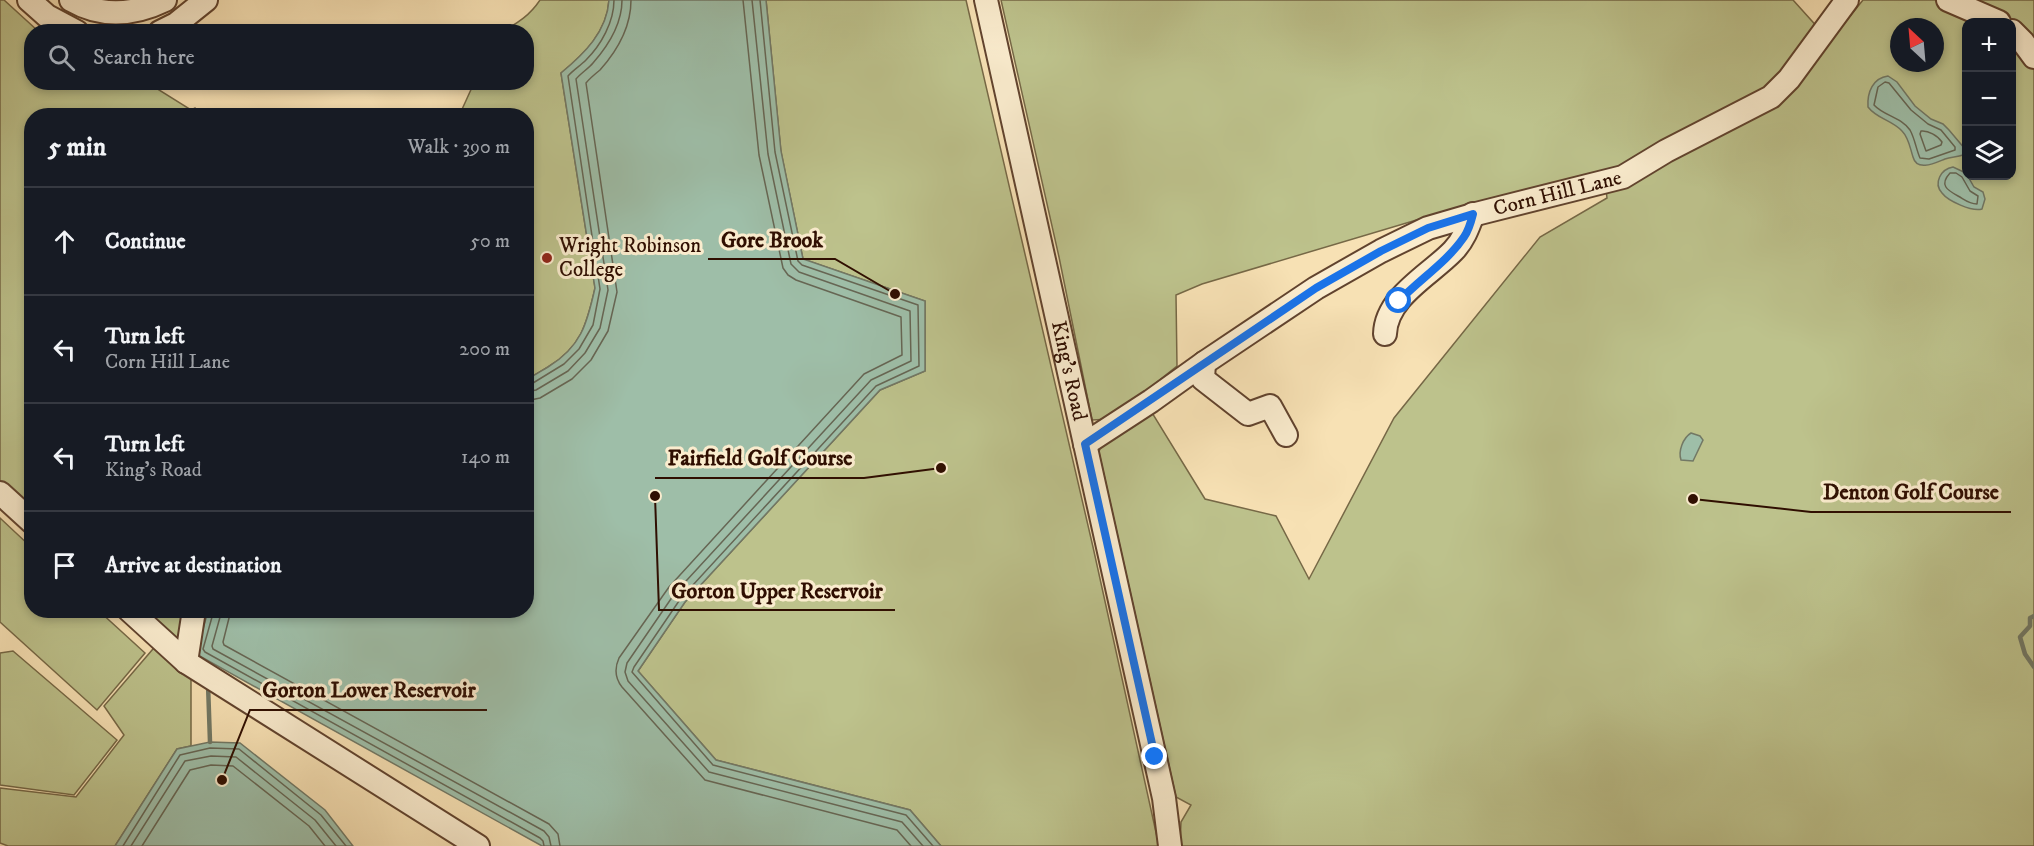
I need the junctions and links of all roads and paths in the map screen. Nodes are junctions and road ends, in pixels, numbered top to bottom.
1 (29, 0) edge
2 (71, 0) edge
3 (165, 0) edge
4 (206, 0) edge
5 (986, 0) edge
6 (1847, 0) edge
7 (1948, 0) edge
8 (1991, 18) edge
9 (102, 22) edge
10 (62, 24) edge
11 (176, 24) edge
12 (2016, 35) edge
13 (2034, 57) edge
14 (1473, 214) junction
15 (1385, 334) dead end
16 (1204, 363) junction
17 (1286, 435) dead end
18 (1085, 444) junction
19 (0, 493) edge
20 (24, 515) edge
21 (138, 618) edge
22 (194, 618) edge
23 (192, 665) junction
24 (478, 846) edge
25 (1170, 846) edge

1 - 10 street
2 - 9 street
3 - 9 street
4 - 11 street
5 - 18 street, King's Road
6 - 14 street, Corn Hill Lane
7 - 8 street
12 - 13 street
14 - 15 street
14 - 16 street, Corn Hill Lane
16 - 17 street
16 - 18 street, Corn Hill Lane
18 - 25 street, King's Road
19 - 20 street
21 - 23 street
22 - 23 street
23 - 24 street

